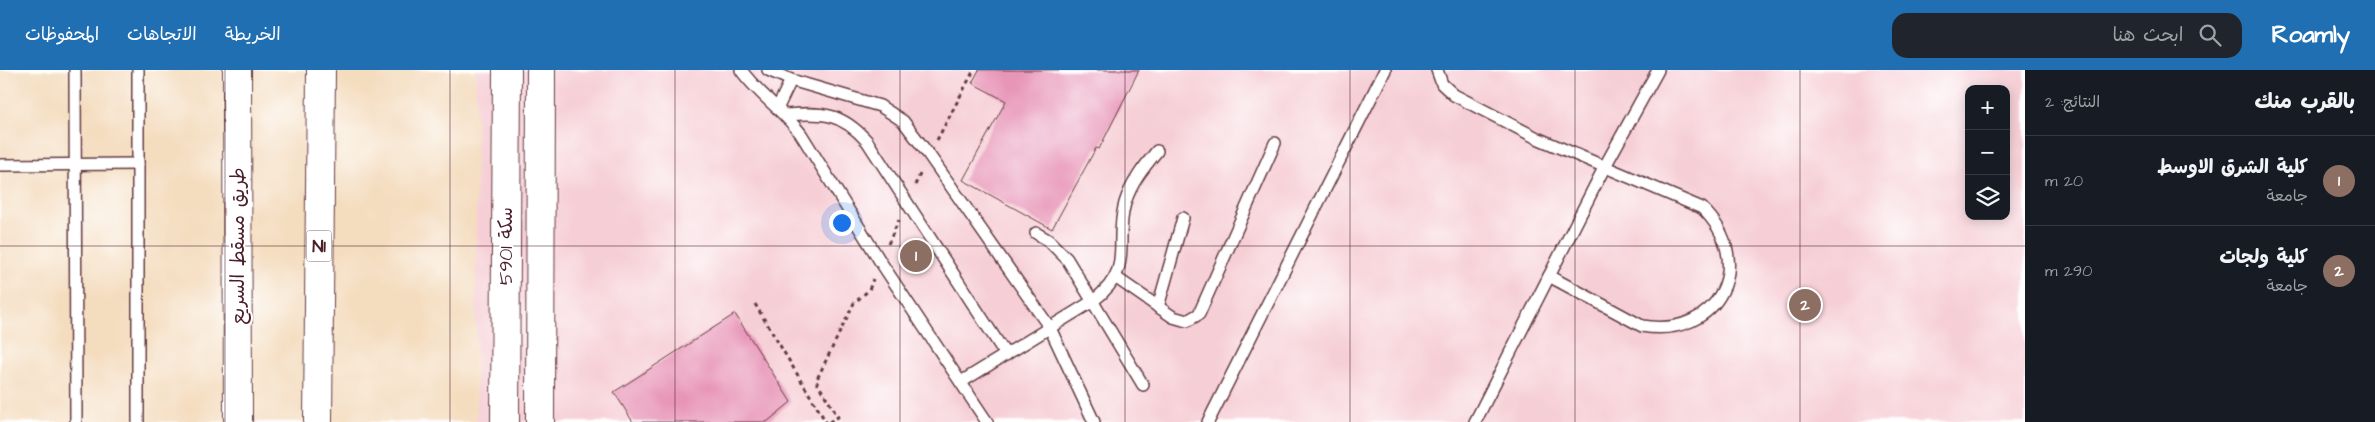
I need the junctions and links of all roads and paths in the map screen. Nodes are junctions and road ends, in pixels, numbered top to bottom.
1 (75, 70) edge
2 (138, 70) edge
3 (237, 70) edge
4 (321, 70) edge
5 (506, 70) edge
6 (541, 70) edge
7 (741, 70) edge
8 (768, 70) edge
9 (1385, 70) edge
10 (1437, 70) edge
11 (1658, 70) edge
12 (791, 80) junction
13 (782, 111) junction
14 (1275, 143) dead end
15 (1157, 151) dead end
16 (75, 164) junction
17 (138, 164) junction
18 (0, 165) edge
19 (1604, 168) junction
20 (1182, 218) dead end
21 (1036, 233) dead end
22 (1549, 276) junction
23 (1115, 277) junction
24 (1093, 301) junction
25 (755, 304) dead end
26 (1158, 307) junction
27 (1050, 328) junction
28 (1006, 355) junction
29 (961, 382) junction
30 (1143, 385) dead end
31 (76, 422) edge
32 (138, 422) edge
33 (238, 422) edge
34 (318, 422) edge
35 (505, 422) edge
36 (540, 422) edge
37 (826, 422) edge
38 (987, 422) edge
39 (1094, 422) edge
40 (1208, 422) edge
41 (1476, 422) edge

1 - 16 lane
2 - 17 lane
3 - 33 main road, طريق مسقط السريع
4 - 34 main road, N1
5 - 35 main road, سكة 5901
6 - 36 main road, سكة 5901
7 - 13 lane
8 - 12 lane
9 - 40 lane
10 - 19 lane
11 - 19 lane
12 - 13 lane
12 - 27 lane
13 - 28 lane
13 - 29 lane
14 - 26 lane
15 - 23 lane
16 - 17 lane
16 - 18 lane
16 - 31 lane
17 - 32 lane
19 - 22 lane
19 - 22 lane
20 - 26 lane
21 - 24 lane
22 - 41 lane
23 - 24 lane
23 - 26 lane
24 - 27 lane
24 - 30 lane
25 - 37 path
27 - 28 lane
27 - 39 lane
28 - 29 lane
29 - 38 lane

